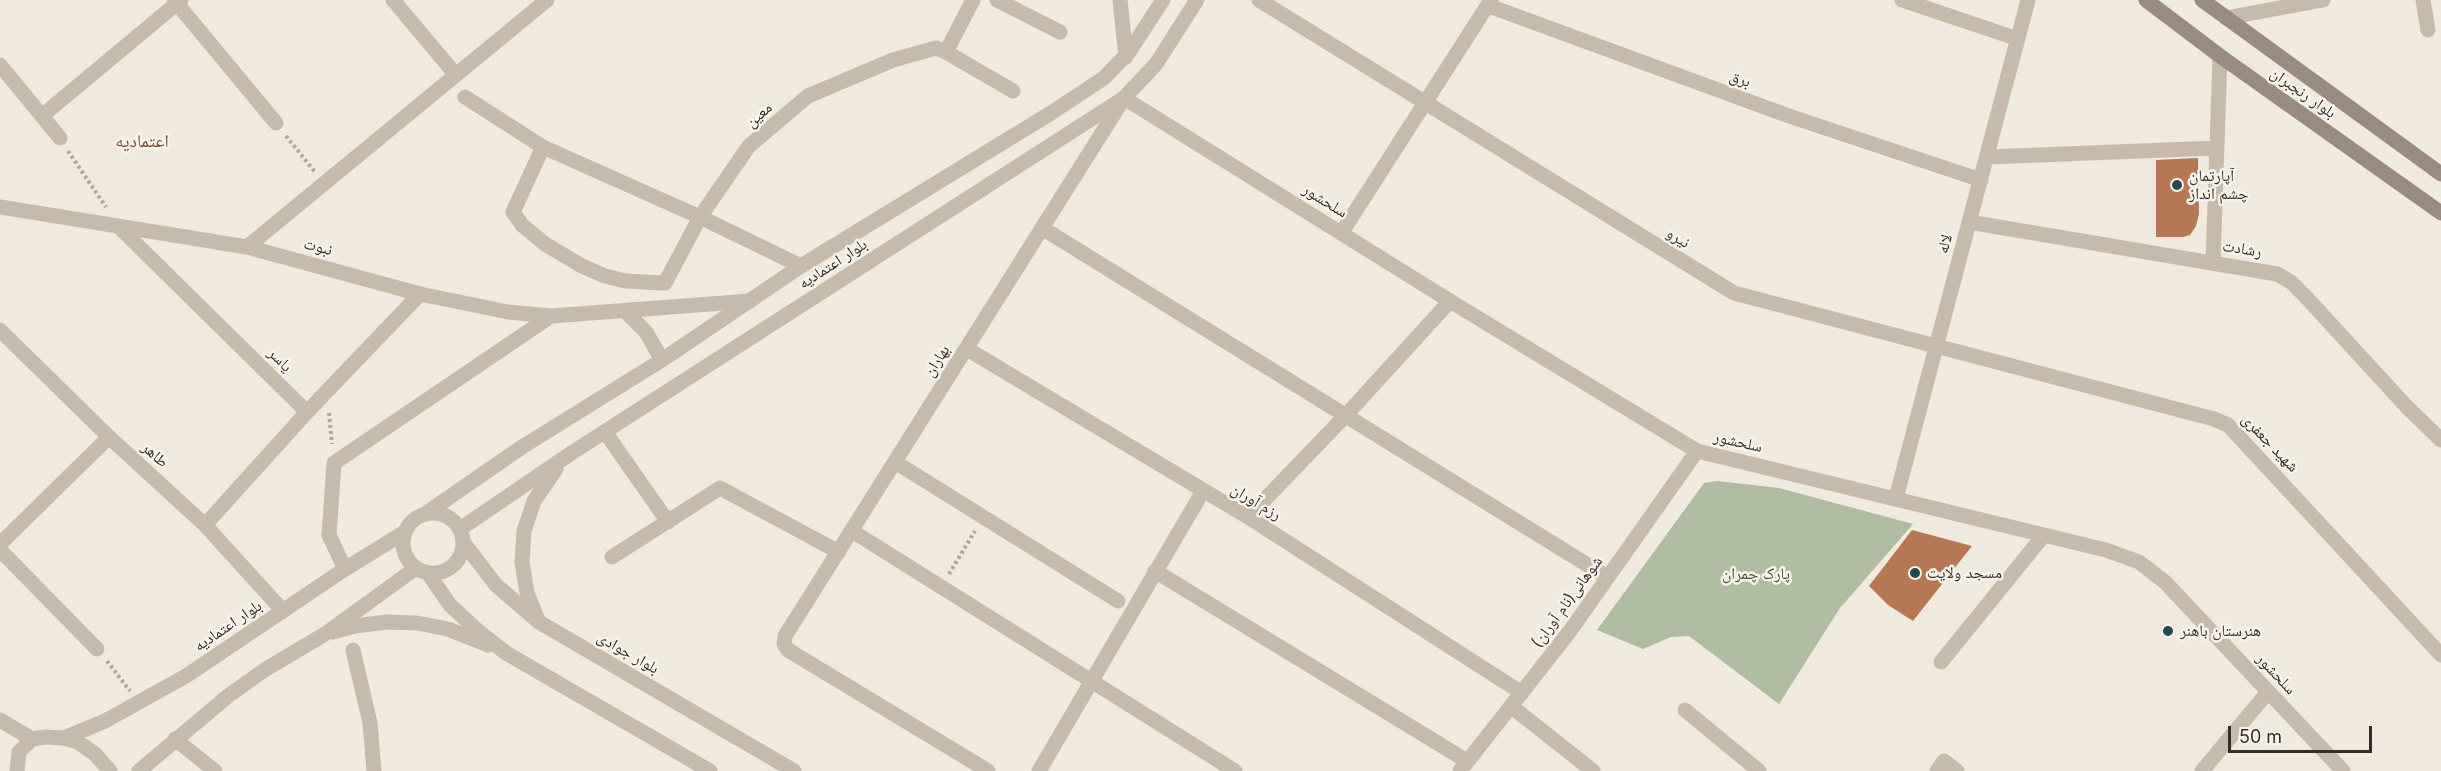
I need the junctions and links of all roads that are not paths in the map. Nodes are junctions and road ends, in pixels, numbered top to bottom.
1 (393, 0) edge
2 (547, 0) edge
3 (973, 0) edge
4 (997, 0) edge
5 (1120, 0) edge
6 (1163, 0) edge
7 (1197, 0) edge
8 (1258, 0) edge
9 (1902, 0) edge
10 (2028, 0) edge
11 (2146, 0) edge
12 (2323, 0) edge
13 (2423, 0) edge
14 (177, 1) edge
15 (2207, 2) edge
16 (1490, 3) edge
17 (2226, 18) junction
18 (2428, 30) dead end
19 (1060, 32) dead end
20 (2018, 39) junction
21 (946, 52) junction
22 (2220, 56) junction
23 (1126, 57) junction
24 (0, 66) edge
25 (456, 75) junction
26 (1013, 91) dead end
27 (465, 97) dead end
28 (1124, 98) junction
29 (1426, 103) junction
30 (43, 115) junction
31 (276, 123) road end
32 (60, 138) road end
33 (543, 147) junction
34 (2217, 148) junction
35 (1987, 156) junction
36 (2441, 174) edge
37 (1981, 180) junction
38 (0, 207) edge
39 (2441, 213) edge
40 (700, 217) junction
41 (1969, 222) junction
42 (119, 227) junction
43 (1042, 228) junction
44 (1342, 232) junction
45 (248, 247) junction
46 (2213, 263) junction
47 (801, 266) junction
48 (665, 283) junction
49 (420, 294) junction
50 (750, 301) junction
51 (1450, 301) junction
52 (652, 308) junction
53 (626, 312) junction
54 (551, 316) junction
55 (0, 330) edge
56 (1937, 345) junction
57 (967, 349) junction
58 (662, 360) junction
59 (307, 412) junction
60 (1347, 414) junction
61 (604, 432) junction
62 (109, 437) junction
63 (2441, 440) edge
64 (1697, 451) junction
65 (573, 452) junction
66 (895, 462) junction
67 (1203, 491) junction
68 (1896, 498) junction
69 (425, 514) junction
70 (1248, 517) junction
71 (668, 522) junction
72 (205, 525) junction
73 (852, 531) junction
74 (405, 532) junction
75 (462, 535) junction
76 (2044, 535) junction
77 (0, 544) edge
78 (0, 550) edge
79 (839, 552) junction
80 (612, 556) dead end
81 (345, 569) junction
82 (422, 571) junction
83 (1155, 571) junction
84 (1607, 577) junction
85 (1118, 601) dead end
86 (283, 611) junction
87 (539, 622) junction
88 (325, 634) junction
89 (97, 649) road end
90 (353, 650) dead end
91 (507, 653) junction
92 (2441, 655) edge
93 (1941, 662) dead end
94 (1091, 681) junction
95 (2268, 692) junction
96 (1522, 693) junction
97 (1512, 707) junction
98 (1684, 710) dead end
99 (0, 720) edge
100 (64, 738) junction
101 (32, 739) junction
102 (175, 739) junction
103 (1464, 766) edge
104 (16, 771) edge
105 (110, 771) edge
106 (139, 771) edge
107 (215, 771) edge
108 (374, 771) edge
109 (710, 771) edge
110 (794, 771) edge
111 (988, 771) edge
112 (1039, 771) edge
113 (1235, 771) edge
114 (1593, 771) edge
115 (1760, 771) edge
116 (2202, 771) edge
117 (2343, 771) edge

1 - 25 street
2 - 25 street
3 - 21 street
4 - 19 street
5 - 23 street
6 - 23 street, بلوار اعتمادیه
7 - 28 street, بلوار اعتمادیه
8 - 29 street, نیرو
9 - 20 street
10 - 20 street, لاله
11 - 22 main road, بلوار رنجبران
12 - 17 street
13 - 18 street
14 - 30 street
14 - 31 street
15 - 17 main road, بلوار رنجبران
16 - 29 street
16 - 37 street, برق
17 - 36 main road, بلوار رنجبران
20 - 35 street, لاله
21 - 26 street
21 - 40 street, معین
22 - 34 street
22 - 39 main road, بلوار رنجبران
23 - 47 street, بلوار اعتمادیه
24 - 30 street
25 - 45 street
27 - 33 street
28 - 43 street, بهاران
28 - 44 street, سلحشور
28 - 61 street, بلوار اعتمادیه
29 - 44 street
29 - 56 street, نیرو
30 - 32 street
33 - 40 street
33 - 48 street
34 - 35 street
34 - 46 street
35 - 37 street, لاله
37 - 41 street, لاله
38 - 42 street, نبوت
40 - 47 street
40 - 48 street, معین
41 - 46 street, رشادت
41 - 56 street, لاله
42 - 45 street, نبوت
42 - 59 street, یاسر
43 - 57 street, بهاران
43 - 60 street
44 - 51 street, سلحشور
45 - 49 street, نبوت
46 - 63 street, رشادت
47 - 50 street, بلوار اعتمادیه
48 - 52 street, معین
49 - 54 street, نبوت
49 - 59 street
50 - 52 street, نبوت
50 - 58 street, بلوار اعتمادیه
51 - 60 street
51 - 64 street, سلحشور
52 - 53 street, نبوت
53 - 54 street, نبوت
53 - 58 street
54 - 81 street
55 - 62 street, طاهر
56 - 68 street, لاله
56 - 92 street, شهید جعفری
57 - 66 street, بهاران
57 - 67 street, رزم آوران
58 - 69 street, بلوار اعتمادیه
59 - 72 street
60 - 70 street
60 - 84 street
61 - 65 street, بلوار اعتمادیه
61 - 71 street
62 - 72 street, طاهر
62 - 77 street
64 - 68 street, سلحشور
64 - 84 street, شوهانی(نام آوران)
65 - 75 street, بلوار اعتمادیه
65 - 87 street
66 - 73 street, بهاران
66 - 85 street
67 - 70 street, رزم آوران
67 - 83 street
68 - 76 street, سلحشور
69 - 74 street
69 - 75 street
70 - 96 street, رزم آوران
71 - 79 street
71 - 80 street
72 - 86 street, طاهر
73 - 79 street, بهاران
73 - 94 street
74 - 81 street, بلوار اعتمادیه
74 - 82 street
75 - 82 street
75 - 87 street, بلوار جوادی
76 - 93 street
76 - 95 street, سلحشور
78 - 89 street
79 - 111 street, بهاران
81 - 86 street, بلوار اعتمادیه
82 - 88 street
82 - 91 street
83 - 94 street
83 - 103 street
84 - 96 street, شوهانی(نام آوران)
86 - 100 street, بلوار اعتمادیه
87 - 110 street, بلوار جوادی
88 - 91 street
88 - 102 street
90 - 108 street
91 - 109 street
94 - 112 street
94 - 113 street
95 - 116 street
95 - 117 street, سلحشور
96 - 97 street, شوهانی(نام آوران)
97 - 103 street, شوهانی(نام آوران)
97 - 114 street
98 - 115 street
99 - 101 street
100 - 101 street
100 - 105 street
101 - 104 street
102 - 106 street
102 - 107 street

